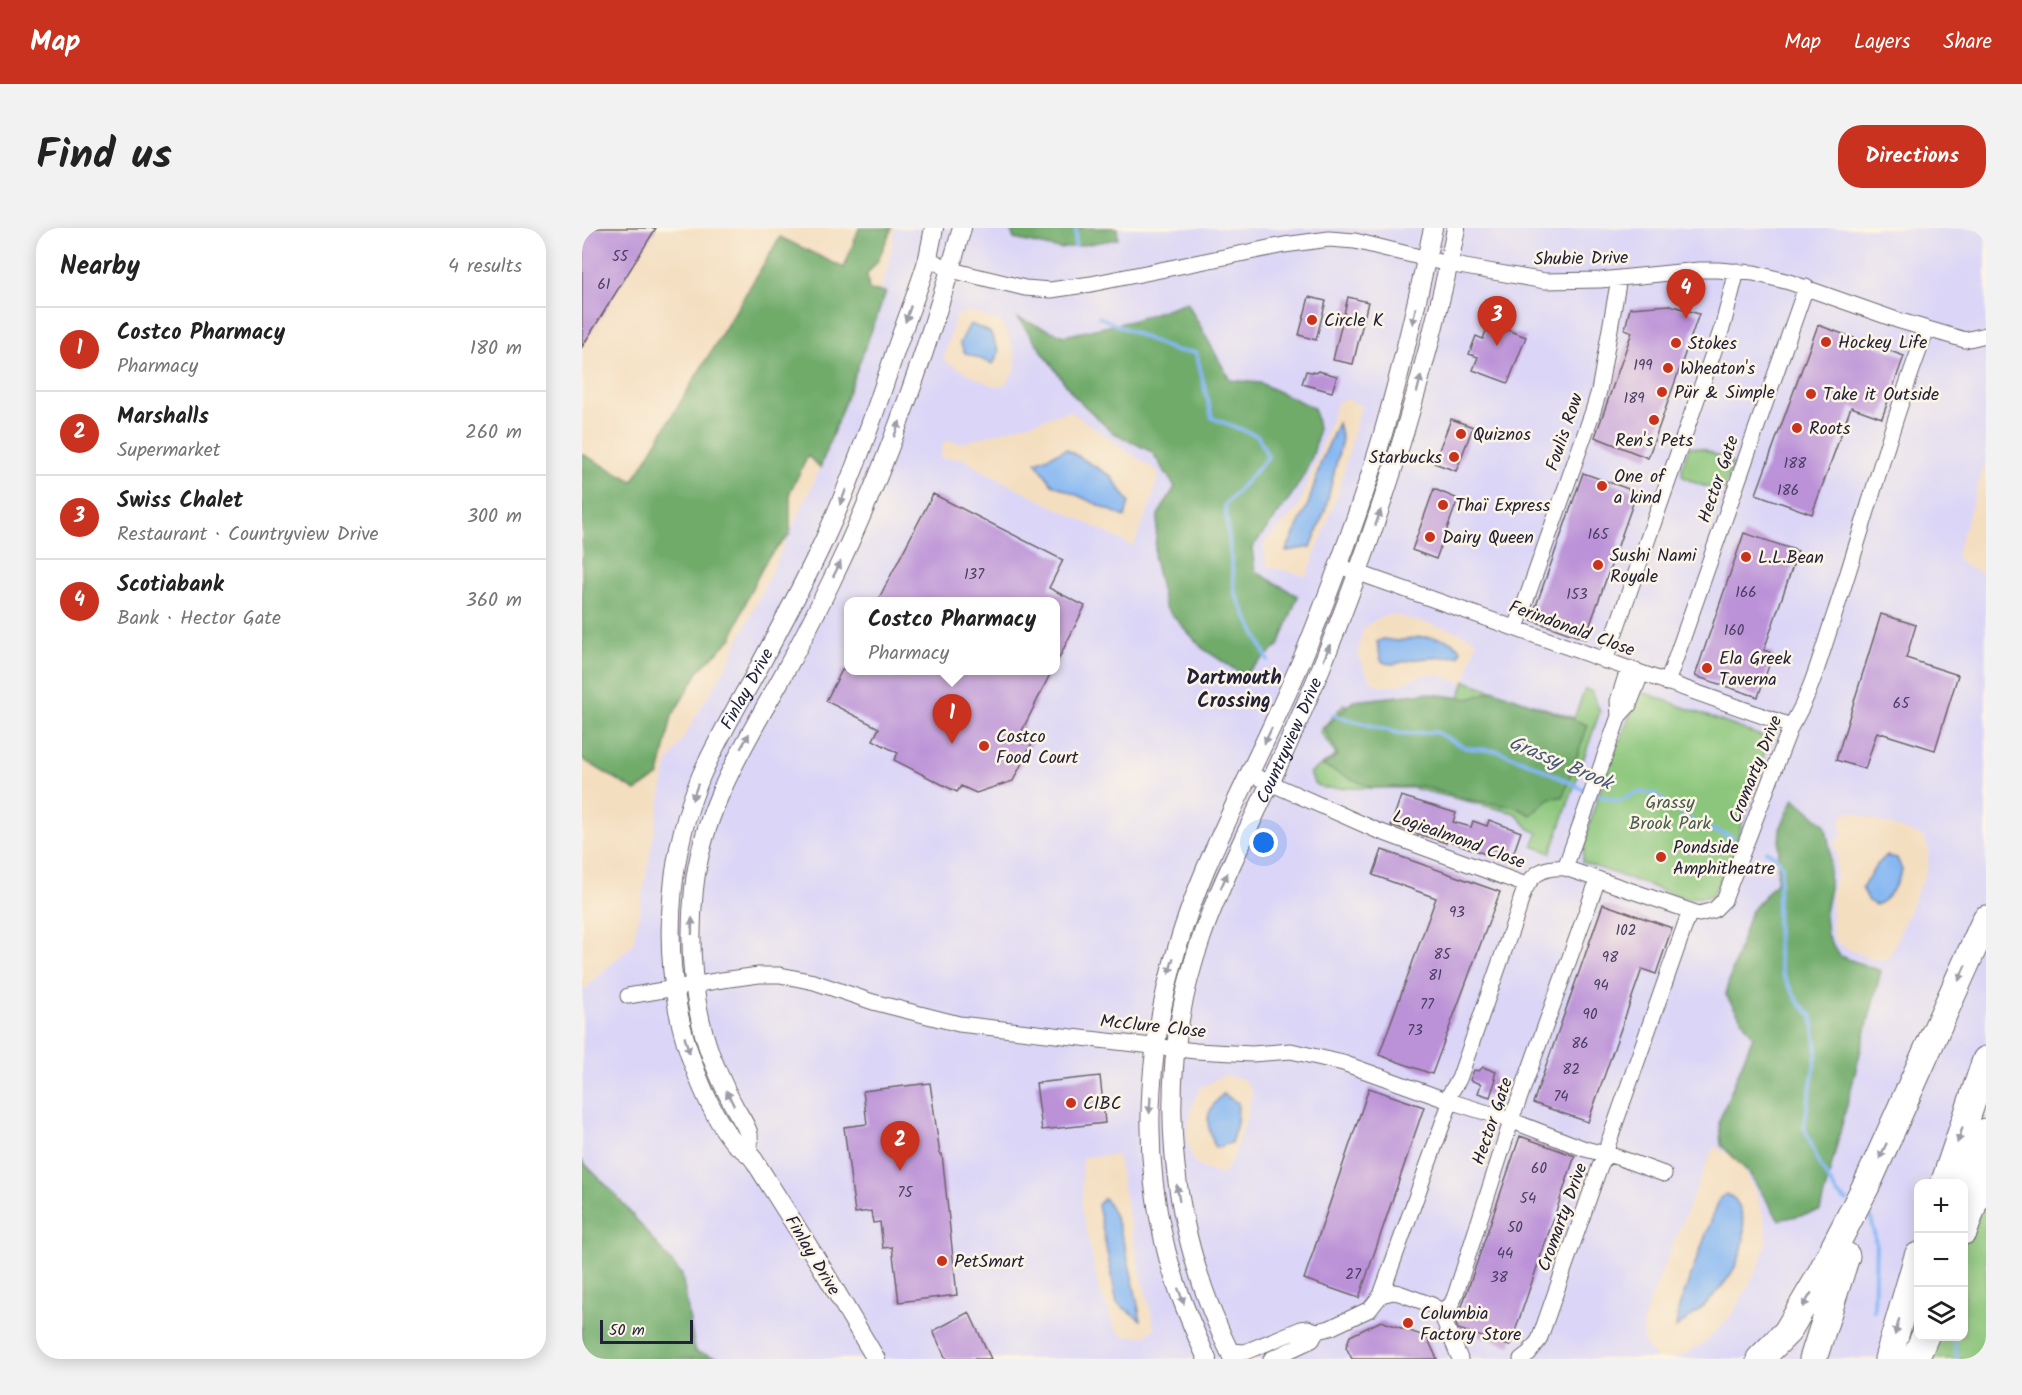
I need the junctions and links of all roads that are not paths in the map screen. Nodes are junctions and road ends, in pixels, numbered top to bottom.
1 (934, 228) edge
2 (962, 228) edge
3 (1432, 228) edge
4 (1456, 228) edge
5 (1300, 235) edge
6 (927, 258) junction
7 (1426, 259) junction
8 (1448, 264) junction
9 (951, 270) junction
10 (1737, 271) junction
11 (1618, 278) junction
12 (1806, 287) junction
13 (1927, 329) junction
14 (1986, 335) edge
15 (1339, 566) junction
16 (1358, 573) junction
17 (1515, 628) junction
18 (1605, 661) junction
19 (1635, 672) junction
20 (1667, 683) junction
21 (1791, 726) junction
22 (1250, 774) junction
23 (1270, 782) junction
24 (1568, 861) junction
25 (1598, 879) junction
26 (1526, 885) junction
27 (1690, 911) junction
28 (1986, 919) edge
29 (694, 984) junction
30 (674, 988) junction
31 (628, 996) dead end
32 (1155, 1046) junction
33 (1175, 1049) junction
34 (1986, 1060) edge
35 (1446, 1100) junction
36 (1510, 1120) junction
37 (1986, 1132) edge
38 (748, 1152) junction
39 (1606, 1155) junction
40 (1986, 1165) edge
41 (1664, 1174) dead end
42 (1946, 1179) edge
43 (1968, 1187) edge
44 (1968, 1219) edge
45 (1848, 1232) junction
46 (1914, 1270) edge
47 (1381, 1295) junction
48 (1440, 1311) junction
49 (1317, 1331) junction
50 (1918, 1341) edge
51 (1923, 1341) edge
52 (1231, 1355) edge
53 (876, 1359) edge
54 (1207, 1359) edge
55 (1271, 1359) edge
56 (1460, 1359) edge
57 (1521, 1359) edge
58 (1760, 1359) edge
59 (1813, 1359) edge
60 (1888, 1359) edge
61 (1914, 1359) edge

1 - 6 street, Finlay Drive
2 - 9 street, Finlay Drive
3 - 7 street, Countryview Drive
4 - 8 street, Countryview Drive
5 - 7 street, Shubie Drive
5 - 9 street, Shubie Drive
6 - 9 street, Shubie Drive
6 -> 30 street, Finlay Drive
7 - 8 street, Shubie Drive
7 -> 15 street, Countryview Drive
8 - 11 street, Shubie Drive
16 -> 8 street, Countryview Drive
29 -> 9 street, Finlay Drive
10 - 11 street, Shubie Drive
10 - 12 street, Shubie Drive
10 - 18 street
11 - 17 street, Foulis Row
12 - 13 street, Shubie Drive
12 - 20 street, Hector Gate
13 - 14 street, Shubie Drive
13 - 21 street, Cromarty Drive
15 - 16 street, Ferindonald Close
15 -> 22 street, Countryview Drive
16 - 17 street, Ferindonald Close
23 -> 16 street, Countryview Drive
17 - 18 street, Ferindonald Close
18 - 19 street, Ferindonald Close
19 - 20 street, Ferindonald Close
19 - 24 street
20 - 21 street, Ferindonald Close
21 - 27 street, Cromarty Drive
22 - 23 street, Logiealmond Close
22 -> 32 street, Countryview Drive
23 - 26 street, Logiealmond Close
33 -> 23 street, Countryview Drive
24 - 25 street
24 - 26 street, Logiealmond Close
25 - 27 street
25 - 36 street, Hector Gate
26 - 35 street
27 - 39 street, Cromarty Drive
28 -> 45 highway
29 - 30 street, McClure Close
29 - 32 street, McClure Close
38 -> 29 street, Finlay Drive
30 - 31 street, McClure Close
30 -> 38 street, Finlay Drive
32 - 33 street, McClure Close
32 -> 54 street, Countryview Drive
33 - 35 street, McClure Close
52 -> 33 street, Countryview Drive
34 -> 42 highway
35 - 36 street, McClure Close
35 - 47 street
36 - 39 street, McClure Close
36 - 48 street, Hector Gate
37 - 43 highway
38 - 53 street, Finlay Drive
39 - 41 street, McClure Close
39 - 57 street, Cromarty Drive
40 - 44 highway
45 -> 58 highway
45 - 59 highway
46 -> 60 highway
47 - 48 street
47 - 49 street
48 - 56 street
49 - 52 street
49 - 55 street
50 - 61 highway
51 - 61 highway

